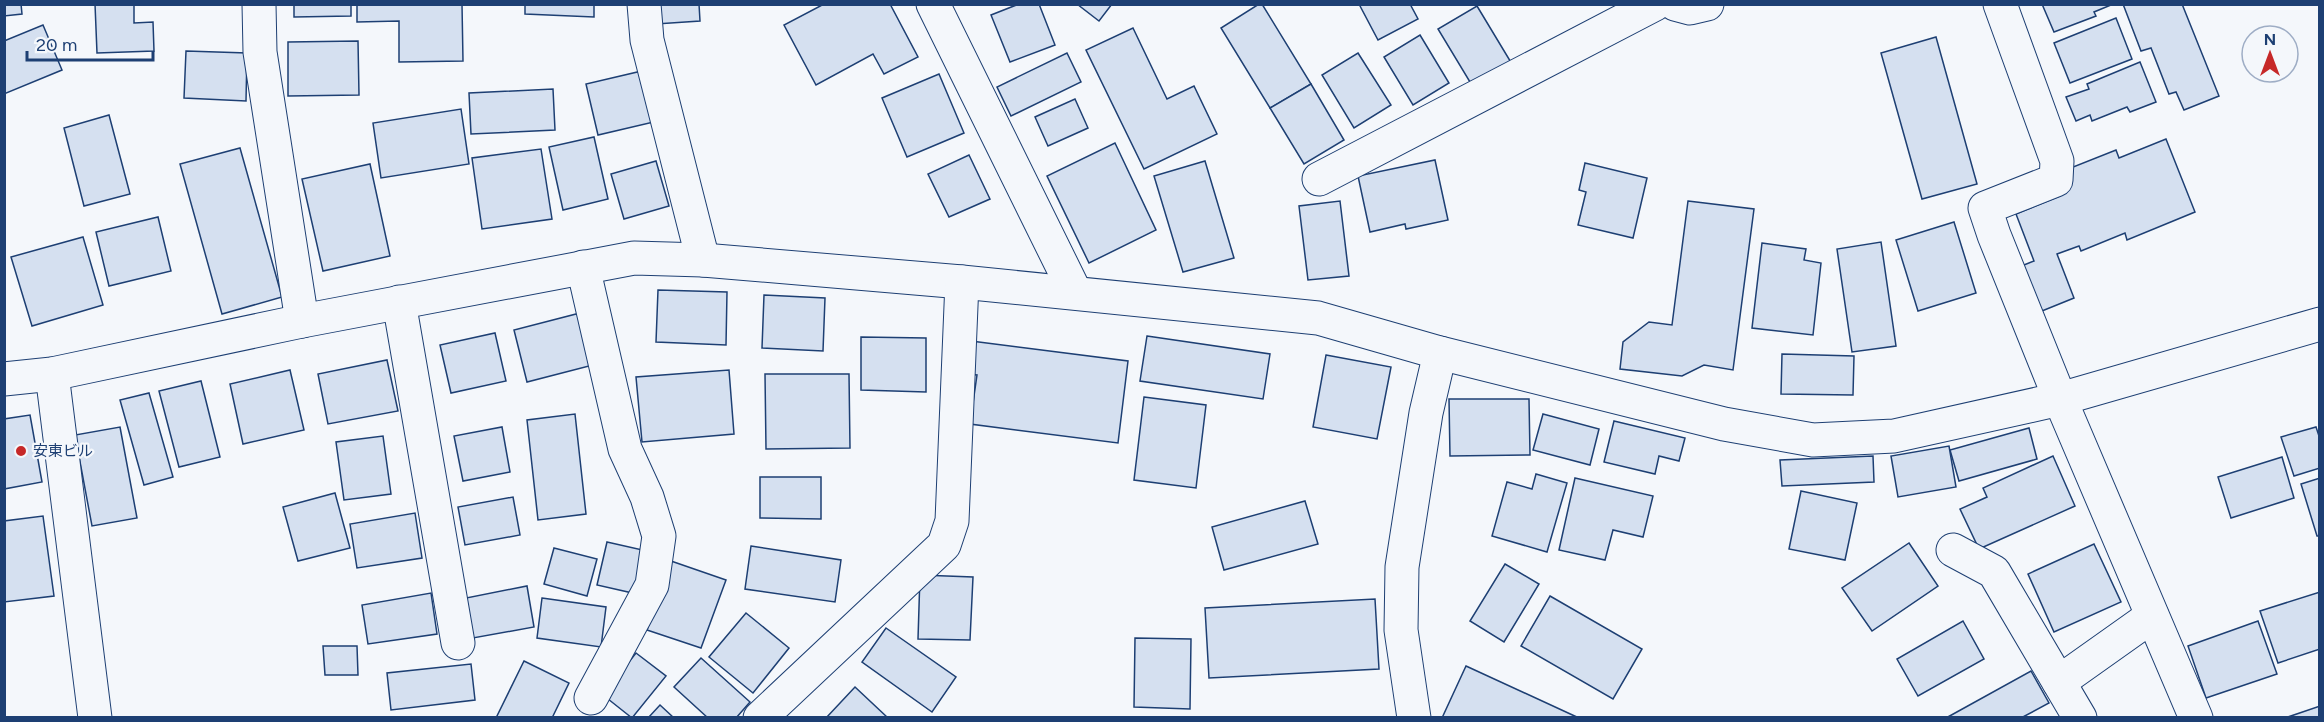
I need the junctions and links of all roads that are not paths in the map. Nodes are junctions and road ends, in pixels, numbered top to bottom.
1 (259, 4) edge
2 (644, 4) edge
3 (933, 4) edge
4 (1655, 4) edge
5 (1675, 4) edge
6 (1707, 4) edge
7 (2000, 4) edge
8 (1319, 179) dead end
9 (703, 260) junction
10 (583, 267) junction
11 (962, 282) junction
12 (1075, 292) junction
13 (399, 302) junction
14 (302, 321) junction
15 (2319, 324) edge
16 (1440, 353) junction
17 (52, 374) junction
18 (4, 379) edge
19 (2060, 399) junction
20 (1953, 550) dead end
21 (2152, 616) junction
22 (458, 644) dead end
23 (2059, 682) junction
24 (591, 698) dead end
25 (95, 717) edge
26 (760, 717) edge
27 (1414, 717) edge
28 (2080, 717) edge
29 (2196, 717) edge

1 - 14 street
2 - 9 street
3 - 12 street
4 - 8 street
5 - 6 street
7 - 19 street
9 - 10 street
9 - 11 street
10 - 13 street
10 - 24 street
11 - 12 street
11 - 26 street
12 - 16 street
13 - 14 street
13 - 22 street
14 - 17 street
15 - 19 street
16 - 19 street
16 - 27 street
17 - 18 street
17 - 25 street
19 - 21 street
20 - 23 street
21 - 23 street
21 - 29 street
23 - 28 street

